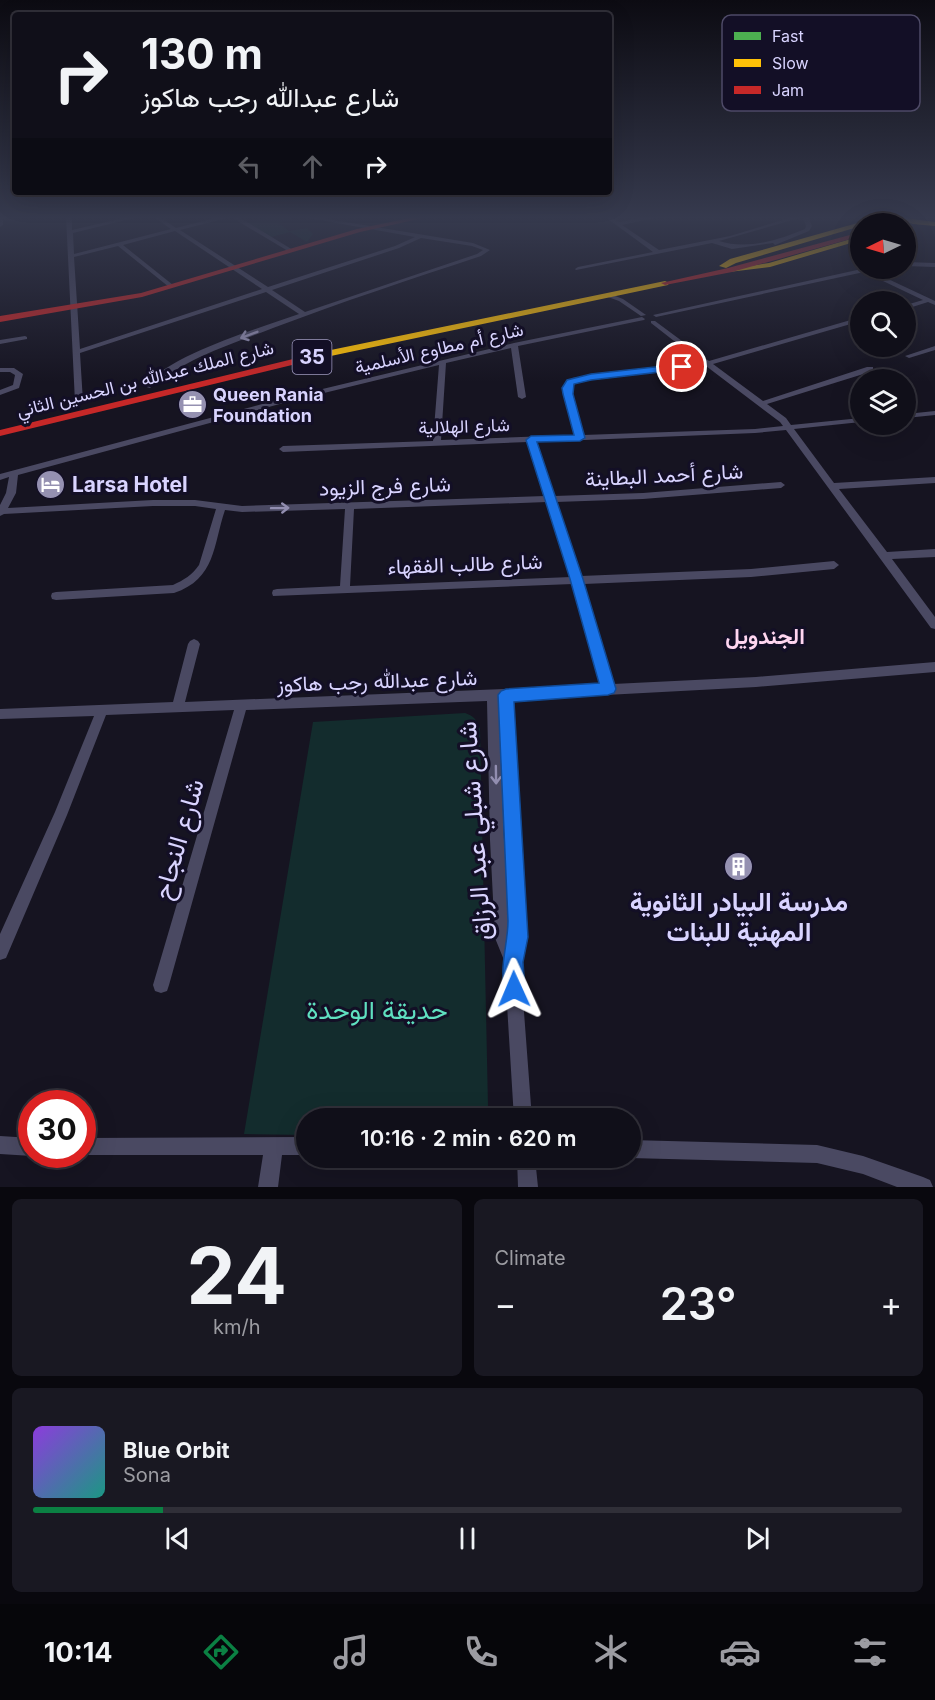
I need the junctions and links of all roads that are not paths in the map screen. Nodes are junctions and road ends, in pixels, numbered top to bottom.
1 (72, 271) edge
2 (153, 271) edge
3 (220, 271) edge
4 (242, 271) edge
5 (322, 271) edge
6 (430, 271) edge
7 (707, 271) edge
8 (712, 271) edge
9 (850, 274) edge
10 (883, 279) edge
11 (171, 286) junction
12 (268, 289) junction
13 (626, 292) junction
14 (609, 296) junction
15 (932, 302) edge
16 (916, 305) edge
17 (73, 306) junction
18 (304, 314) junction
19 (649, 317) junction
20 (0, 319) edge
21 (850, 322) edge
22 (25, 338) dead end
23 (0, 342) edge
24 (514, 345) junction
25 (935, 348) edge
26 (77, 352) junction
27 (916, 354) edge
28 (443, 362) junction
29 (709, 363) junction
30 (0, 370) edge
31 (850, 375) edge
32 (147, 386) junction
33 (0, 393) edge
34 (522, 397) dead end
35 (79, 402) junction
36 (765, 403) junction
37 (935, 413) edge
38 (916, 415) edge
39 (0, 421) edge
40 (850, 421) edge
41 (790, 428) junction
42 (0, 433) edge
43 (580, 438) junction
44 (531, 440) junction
45 (437, 443) junction
46 (283, 449) dead end
47 (14, 474) junction
48 (0, 477) edge
49 (935, 480) edge
50 (781, 485) dead end
51 (833, 486) junction
52 (550, 499) junction
53 (350, 506) junction
54 (221, 507) junction
55 (1, 512) edge
56 (935, 553) edge
57 (885, 556) junction
58 (834, 565) dead end
59 (577, 579) junction
60 (345, 589) junction
61 (277, 593) dead end
62 (56, 596) dead end
63 (935, 625) edge
64 (194, 644) dead end
65 (935, 667) edge
66 (608, 689) junction
67 (500, 696) junction
68 (241, 706) junction
69 (177, 708) junction
70 (102, 711) junction
71 (0, 714) edge
72 (0, 952) edge
73 (161, 985) dead end
74 (522, 1108) edge
75 (274, 1146) junction
76 (296, 1146) edge
77 (18, 1147) edge
78 (96, 1147) edge
79 (1, 1148) edge
80 (641, 1149) edge
81 (527, 1168) edge
82 (268, 1187) edge
83 (528, 1187) edge
84 (923, 1187) edge

1 - 17 street
2 - 11 street
3 - 11 main road
4 - 12 street
5 - 12 street
6 - 18 street
7 - 32 main road, شارع الملك عبدالله بن الحسين الثاني / 35
8 - 13 main road, شارع الملك عبدالله بن الحسين الثاني / 35
9 - 19 street, شارع أم مطاوع الأسلمية
10 - 15 street
11 - 17 main road
12 - 18 street
12 - 26 street
13 - 14 main road, شارع الملك عبدالله بن الحسين الثاني / 35
13 - 19 street
14 - 19 street
14 - 42 main road, شارع الملك عبدالله بن الحسين الثاني / 35
15 - 16 street
17 - 20 main road
17 - 26 street
18 -> 32 street
19 - 24 street, شارع أم مطاوع الأسلمية
19 - 29 street
21 - 29 street
22 - 23 street
24 - 28 street, شارع أم مطاوع الأسلمية
24 - 34 street
25 - 27 street
26 - 35 street
28 - 45 street
28 - 47 street, شارع أم مطاوع الأسلمية
29 - 36 street
29 - 43 street
30 - 33 street
31 - 36 street
32 - 35 main road, شارع الملك عبدالله بن الحسين الثاني / 35
35 - 39 main road, شارع الملك عبدالله بن الحسين الثاني / 35
36 - 41 street
37 - 38 street
40 - 41 street, شارع الهلالية
41 - 43 street, شارع الهلالية
41 - 51 street
43 - 44 street, شارع الهلالية
44 - 45 street, شارع الهلالية
44 - 52 street
45 - 46 street, شارع الهلالية
47 - 48 street, شارع أم مطاوع الأسلمية
47 - 55 street
49 - 51 street
50 - 52 street, شارع أحمد البطاينة
51 - 57 street
52 - 53 street, شارع فرج الزيود
52 - 59 street
54 -> 53 street, شارع فرج الزيود
53 - 60 street
54 - 55 street, شارع فرج الزيود
54 - 62 street
56 - 57 street
57 - 63 street
58 - 59 street, شارع طالب الفقهاء
59 - 60 street, شارع طالب الفقهاء
59 - 66 street
60 - 61 street, شارع طالب الفقهاء
64 - 69 street
65 - 66 street, شارع عبدالله رجب هاكوز
66 - 67 street, شارع عبدالله رجب هاكوز
67 - 68 street, شارع عبدالله رجب هاكوز
67 - 74 street, شارع شبلي عبد الرزاق
68 - 69 street, شارع عبدالله رجب هاكوز
68 - 73 street, شارع النجاح
69 - 70 street, شارع عبدالله رجب هاكوز
70 - 71 street, شارع عبدالله رجب هاكوز
70 - 72 street
75 - 76 street
75 - 78 street
75 - 82 street
77 - 79 street
80 - 84 street
81 - 83 street

